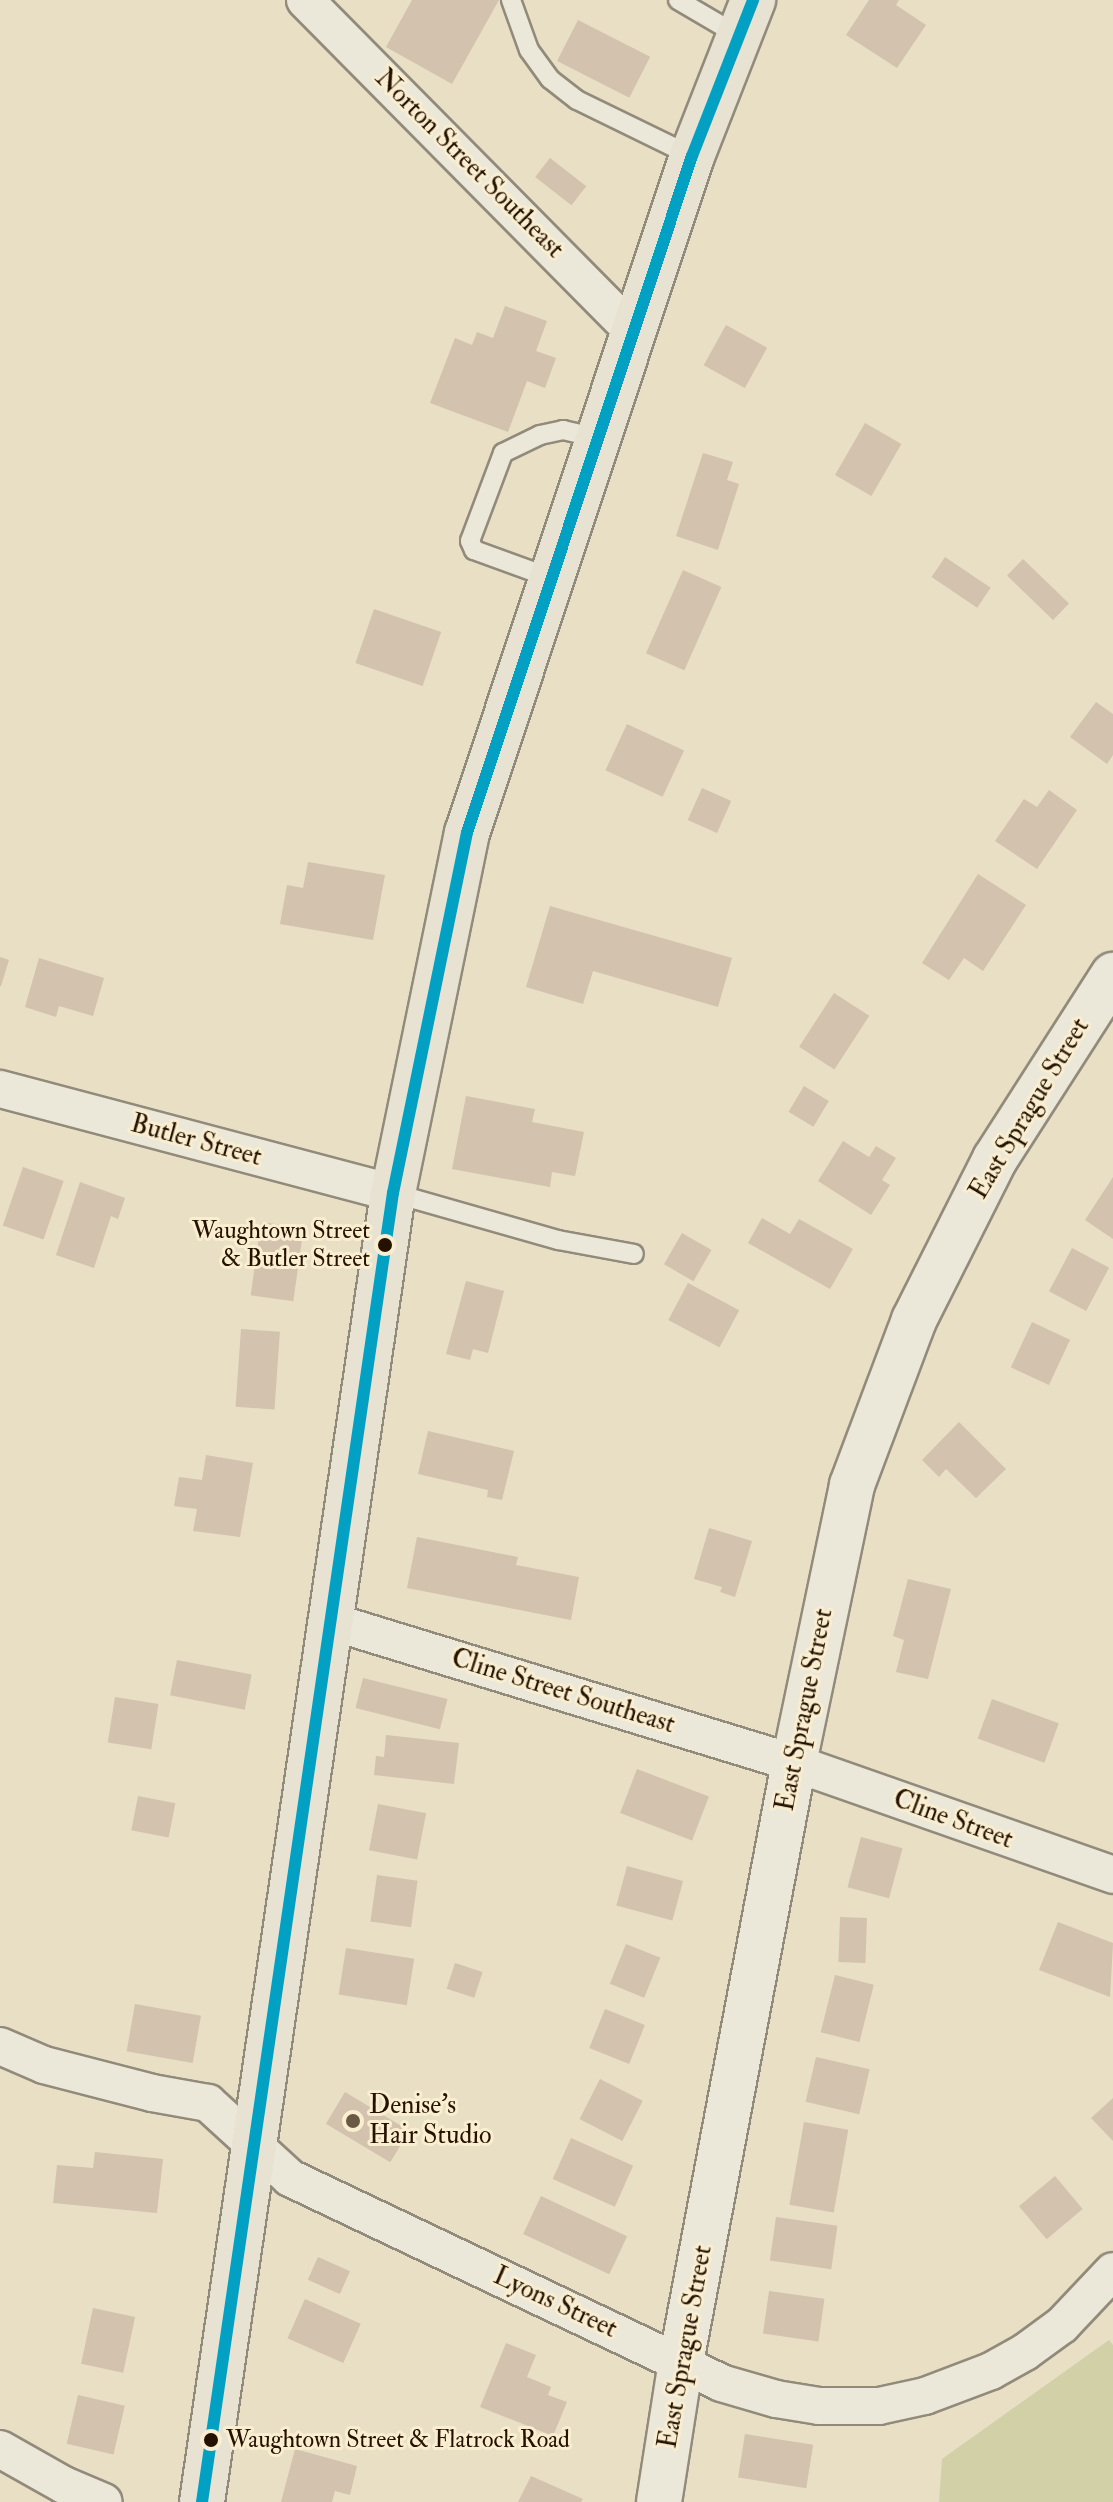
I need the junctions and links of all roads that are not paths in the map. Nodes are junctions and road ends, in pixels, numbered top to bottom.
1 (305, 0) edge
2 (511, 0) edge
3 (678, 0) edge
4 (746, 18) edge
5 (692, 156) junction
6 (632, 330) junction
7 (597, 438) junction
8 (551, 578) junction
9 (1113, 975) edge
10 (0, 1089) edge
11 (393, 1193) junction
12 (634, 1254) dead end
13 (333, 1622) junction
14 (794, 1763) junction
15 (1113, 1875) edge
16 (0, 2046) edge
17 (253, 2145) junction
18 (1113, 2271) edge
19 (681, 2362) junction
20 (0, 2449) edge
21 (104, 2502) edge
22 (202, 2502) edge
23 (659, 2502) edge

1 - 6 street, Norton Street Southeast
2 - 5 lane
3 - 4 lane
4 - 5 main road
5 - 6 main road
6 - 7 main road
7 - 8 main road
7 - 8 lane
8 - 11 main road
9 - 14 street, East Sprague Street
10 - 11 street, Butler Street
11 - 12 lane
11 - 13 main road
13 - 14 street, Cline Street Southeast
13 - 17 main road
14 - 15 street, Cline Street
14 - 19 street, East Sprague Street
16 - 17 street, Lyons Street
17 - 19 street, Lyons Street
17 - 22 main road
18 - 19 street, Lyons Street
19 - 23 street, East Sprague Street
20 - 21 street

